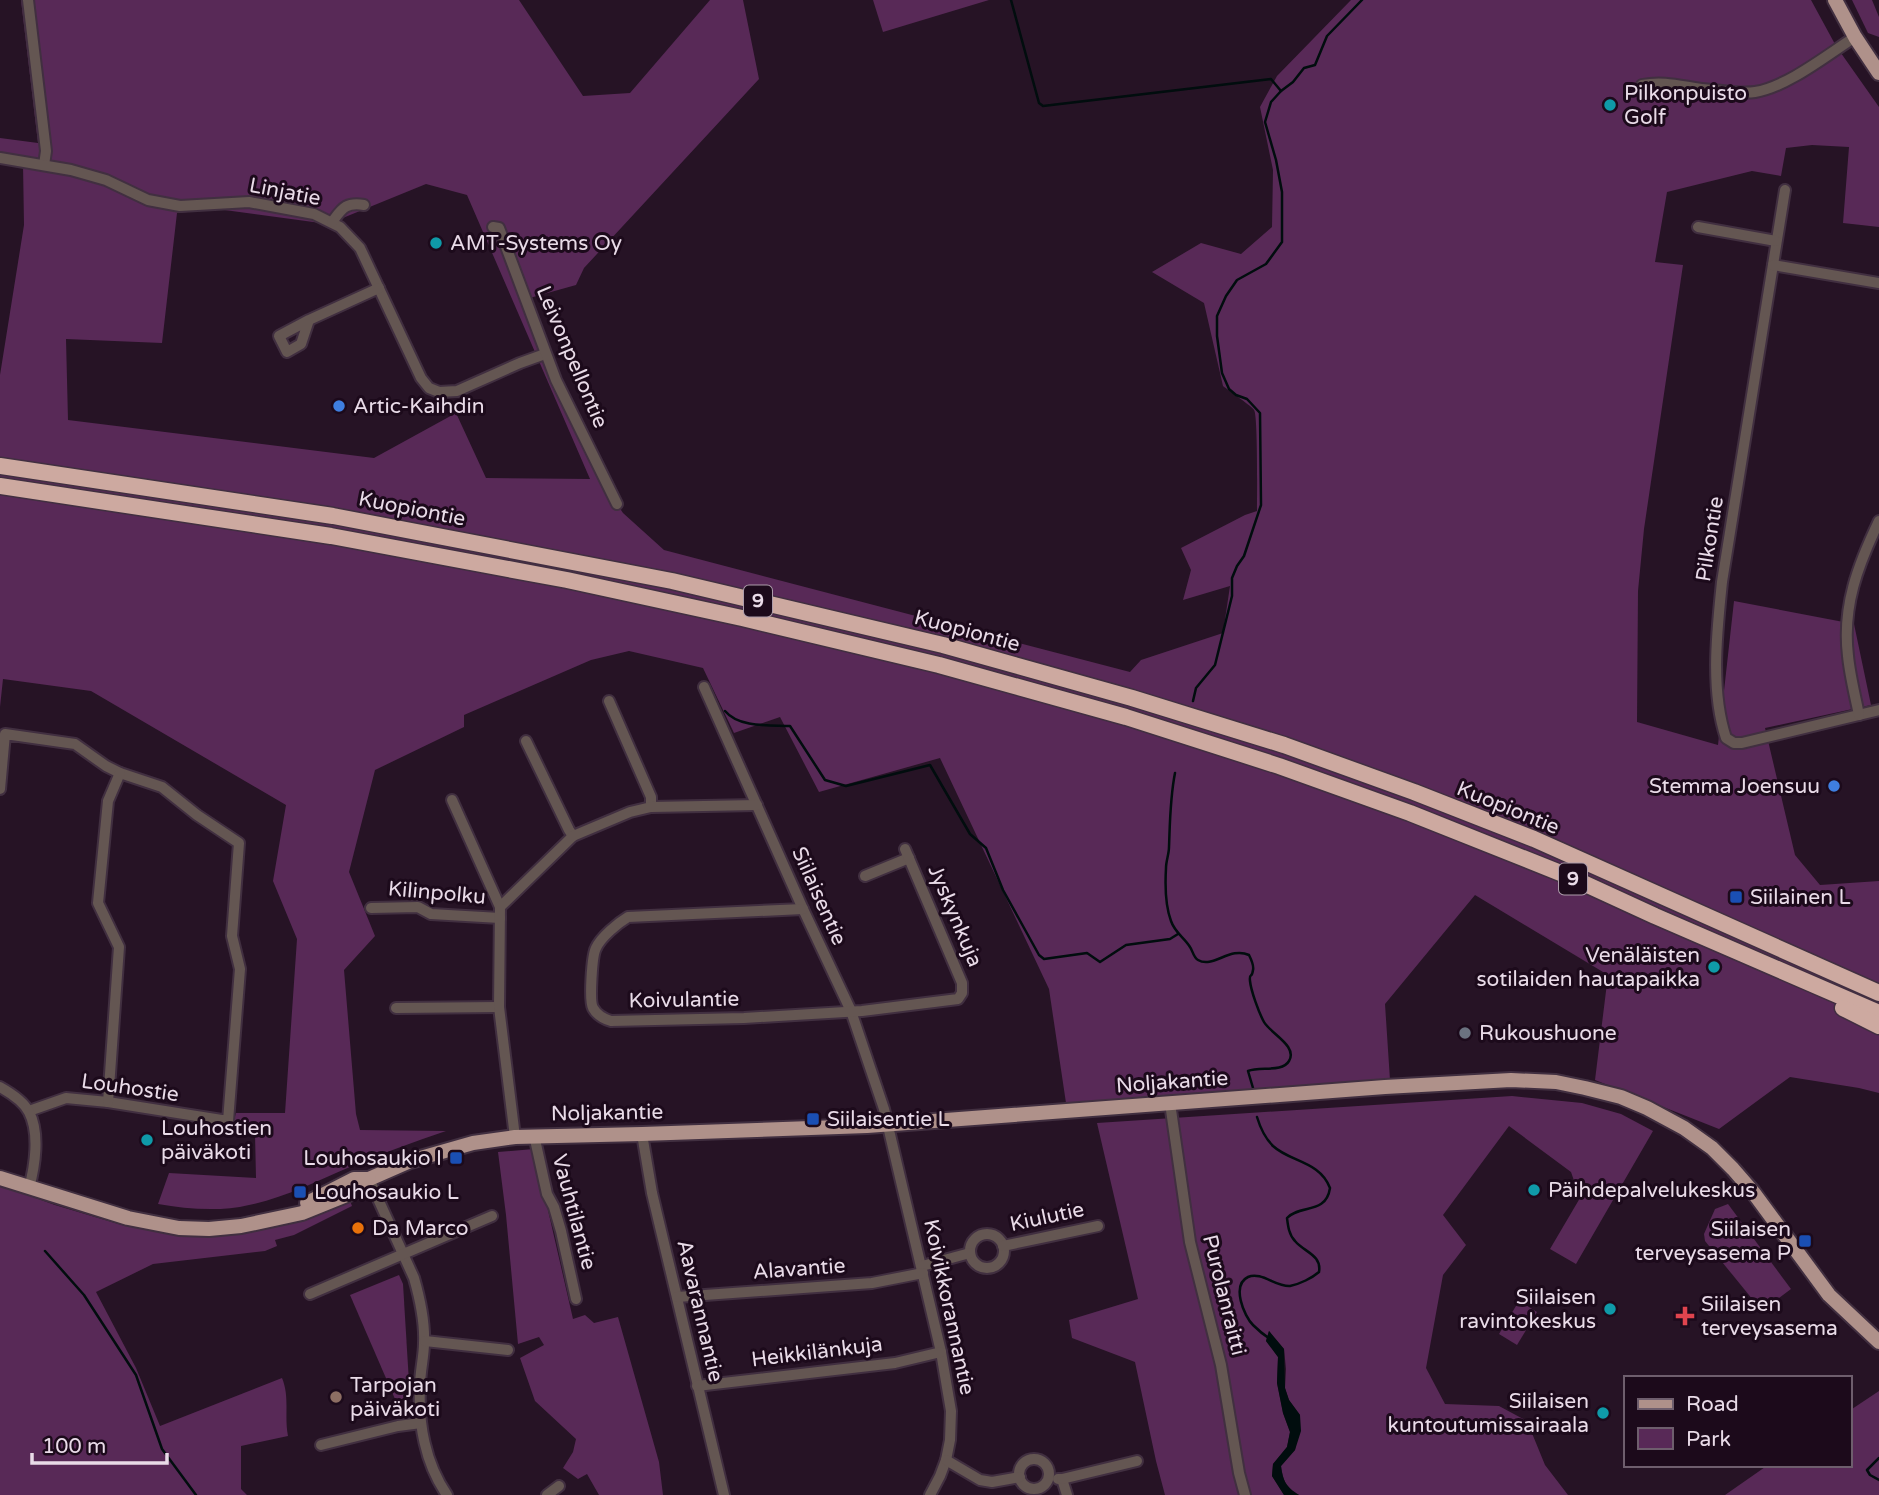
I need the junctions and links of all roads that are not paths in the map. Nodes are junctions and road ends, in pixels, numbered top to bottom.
1 (28, 0) edge
2 (1835, 0) edge
3 (1854, 37) junction
4 (1879, 73) edge
5 (1642, 85) dead end
6 (0, 158) edge
7 (44, 165) junction
8 (1785, 190) dead end
9 (363, 205) dead end
10 (332, 222) junction
11 (493, 227) dead end
12 (1698, 227) dead end
13 (1776, 241) junction
14 (1773, 265) junction
15 (1879, 283) edge
16 (379, 288) junction
17 (309, 320) dead end
18 (545, 354) junction
19 (0, 466) edge
20 (0, 486) edge
21 (617, 504) dead end
22 (1879, 521) edge
23 (704, 687) dead end
24 (609, 701) dead end
25 (1879, 710) edge
26 (1859, 715) junction
27 (526, 741) dead end
28 (120, 773) junction
29 (0, 789) edge
30 (452, 800) dead end
31 (757, 805) junction
32 (651, 807) junction
33 (573, 836) junction
34 (865, 876) dead end
35 (371, 908) dead end
36 (803, 909) junction
37 (500, 912) junction
38 (1824, 989) junction
39 (1879, 993) edge
40 (499, 1007) junction
41 (396, 1008) dead end
42 (851, 1011) junction
43 (1879, 1013) edge
44 (1879, 1026) edge
45 (0, 1087) edge
46 (108, 1102) junction
47 (1170, 1103) junction
48 (29, 1111) junction
49 (888, 1125) junction
50 (642, 1134) junction
51 (534, 1135) junction
52 (515, 1137) junction
53 (0, 1178) edge
54 (369, 1179) junction
55 (29, 1188) junction
56 (492, 1216) dead end
57 (1098, 1226) dead end
58 (1003, 1246) junction
59 (970, 1253) junction
60 (402, 1254) junction
61 (922, 1269) junction
62 (310, 1294) dead end
63 (677, 1297) junction
64 (576, 1299) dead end
65 (425, 1341) junction
66 (1879, 1342) edge
67 (508, 1350) dead end
68 (941, 1352) junction
69 (697, 1385) junction
70 (421, 1423) junction
71 (321, 1445) dead end
72 (946, 1460) junction
73 (1137, 1461) dead end
74 (1020, 1477) junction
75 (1048, 1479) junction
76 (1062, 1479) junction
77 (559, 1486) dead end
78 (442, 1493) edge
79 (547, 1495) edge
80 (724, 1495) edge
81 (930, 1495) edge
82 (1067, 1495) edge
83 (1245, 1495) edge

1 - 7 street
2 - 3 main road
3 - 4 main road
3 - 5 street
6 - 7 street, Linjatie
7 - 10 street, Linjatie
8 - 13 street, Pilkontie
9 - 10 street
10 - 16 street, Linjatie
11 - 18 street, Leivonpellontie
12 - 13 street
13 - 14 street, Pilkontie
14 - 15 street
14 - 26 street, Pilkontie
16 - 17 street
16 - 18 street, Linjatie
18 - 21 street, Leivonpellontie
19 - 39 highway, Kuopiontie / 9
20 - 38 highway, Kuopiontie / 9
22 - 26 street
23 - 31 street, Siilaisentie
24 - 32 street
25 - 26 street, Pilkontie
27 - 33 street
28 - 29 street
28 - 46 street
28 - 46 street, Louhostie
30 - 37 street
31 - 32 street
31 - 36 street, Siilaisentie
32 - 33 street
33 - 37 street
34 - 42 street, Jyskynkuja
35 - 37 street, Kilinpolku
36 - 42 street, Siilaisentie
36 - 42 street, Koivulantie
37 - 40 street
38 - 43 highway, Kuopiontie / 9
38 - 44 highway
40 - 41 street
40 - 52 street
42 - 49 street, Siilaisentie
45 - 48 street
46 - 48 street, Louhostie
47 - 49 main road, Noljakantie
47 - 66 main road, Noljakantie
47 - 83 street, Purolanraitti
48 - 55 street
49 - 50 main road, Noljakantie
49 - 61 street, Koivikkorannantie
50 - 51 main road, Noljakantie
50 - 63 street, Aavarannantie
51 - 52 main road, Noljakantie
51 - 64 street, Vauhtilantie
52 - 54 main road, Noljakantie
53 - 55 main road, Noljakantie
54 - 55 main road, Noljakantie
54 - 60 street
56 - 60 street
57 - 58 street, Kiulutie
58 - 59 street
58 - 59 street
59 - 61 street
60 - 62 street
60 - 65 street
61 - 63 street, Alavantie
61 - 68 street, Koivikkorannantie
63 - 69 street, Aavarannantie
65 - 67 street
65 - 70 street
68 - 69 street, Heikkilänkuja
68 - 72 street, Koivikkorannantie
69 - 80 street, Aavarannantie
70 - 71 street
70 - 78 street
72 - 74 street
72 - 81 street, Koivikkorannantie
73 - 76 street
74 - 75 street
74 - 75 street
75 - 76 street
76 - 82 street
77 - 79 street

